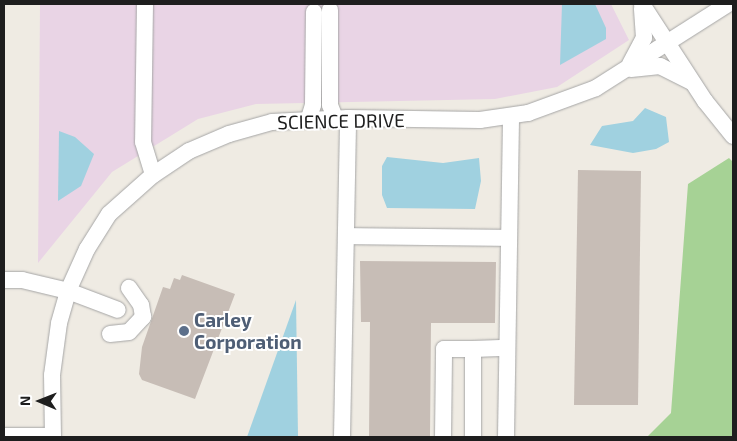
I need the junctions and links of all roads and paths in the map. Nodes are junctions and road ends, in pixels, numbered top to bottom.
1 (146, 4) edge
2 (641, 4) edge
3 (728, 4) edge
4 (333, 7) edge
5 (310, 8) edge
6 (667, 42) junction
7 (626, 70) junction
8 (694, 84) junction
9 (511, 116) junction
10 (309, 118) junction
11 (342, 118) junction
12 (733, 136) edge
13 (152, 175) junction
14 (346, 236) junction
15 (509, 238) junction
16 (4, 280) edge
17 (129, 288) dead end
18 (68, 291) junction
19 (118, 310) dead end
20 (110, 334) dead end
21 (507, 348) junction
22 (473, 349) junction
23 (9, 434) edge
24 (53, 437) edge
25 (342, 437) edge
26 (443, 437) edge
27 (472, 437) edge
28 (506, 437) edge

1 - 13 street
2 - 6 street
2 - 7 street
3 - 6 street, SCIENCE DRIVE
4 - 5 street
4 - 11 street
5 - 10 street
6 - 7 street, SCIENCE DRIVE
6 - 8 street
7 - 8 street
7 - 9 street, SCIENCE DRIVE
8 - 12 street
9 - 11 street, SCIENCE DRIVE
9 - 15 street
10 - 11 street, SCIENCE DRIVE
10 - 13 street, SCIENCE DRIVE
11 - 14 street
13 - 18 street, SCIENCE DRIVE
14 - 15 street
14 - 25 street
15 - 21 street
16 - 18 street
17 - 20 street
18 - 19 street
18 - 24 street, SCIENCE DRIVE
21 - 22 street
21 - 28 street
22 - 26 street
22 - 27 street
23 - 24 street

